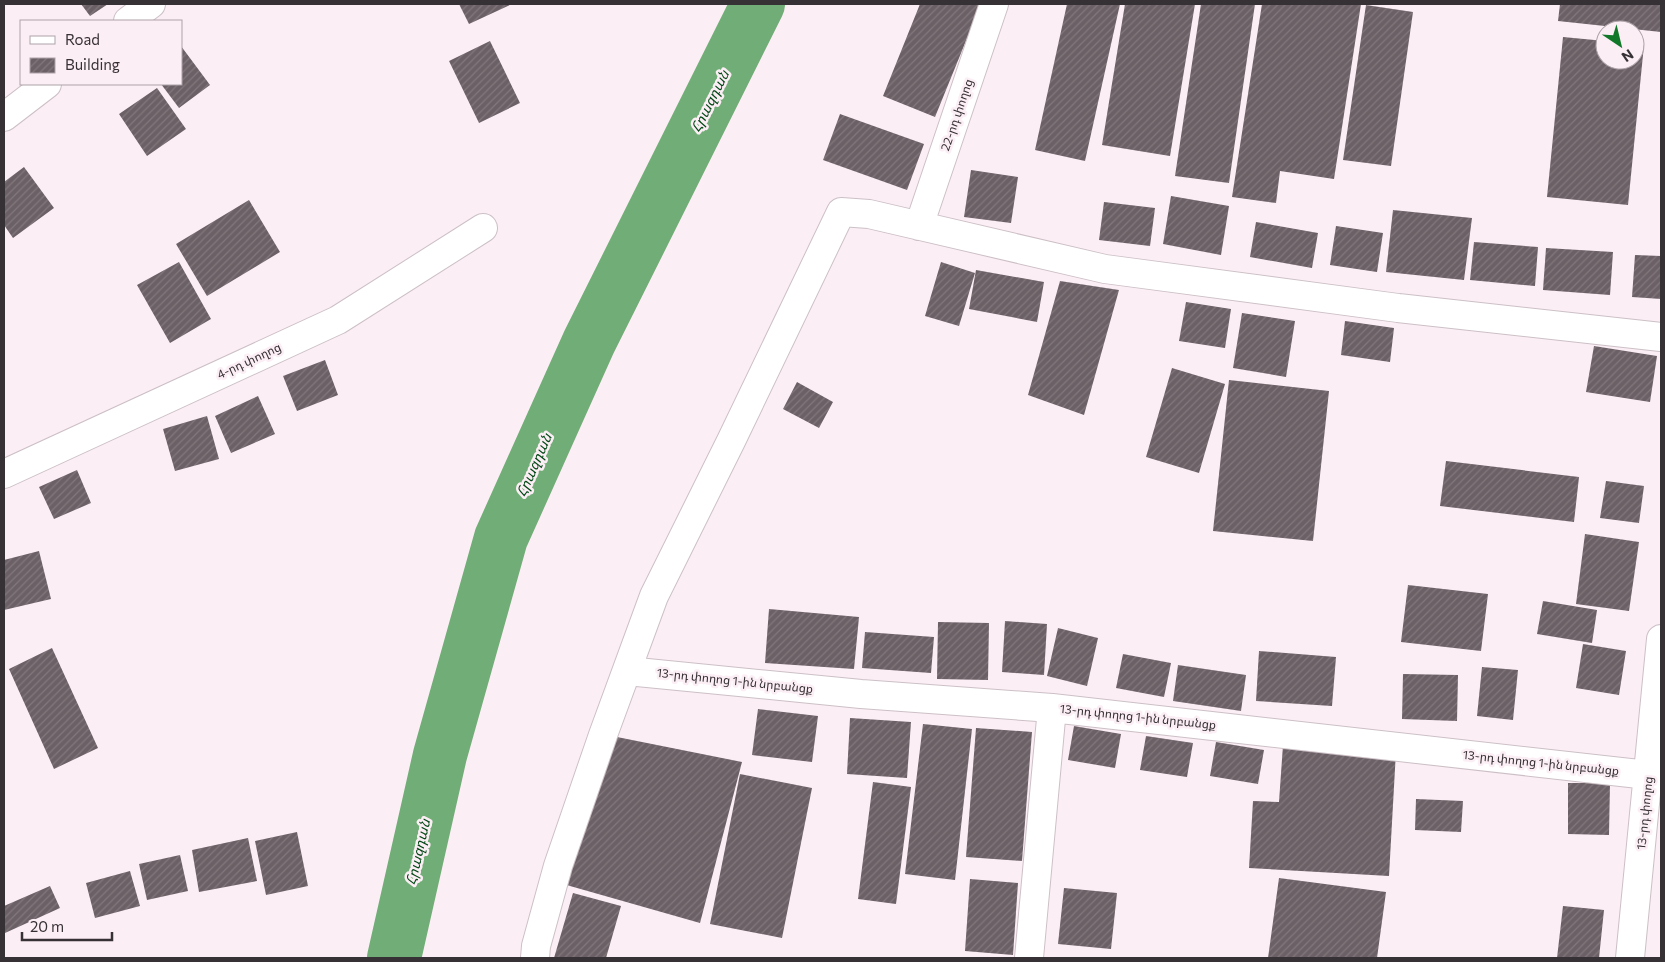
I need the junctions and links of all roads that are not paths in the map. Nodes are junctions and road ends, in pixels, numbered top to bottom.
1 (151, 4) edge
2 (994, 4) edge
3 (129, 20) edge
4 (47, 85) edge
5 (4, 118) edge
6 (919, 226) junction
7 (483, 228) dead end
8 (1661, 337) edge
9 (4, 474) edge
10 (1661, 639) edge
11 (627, 671) junction
12 (1052, 708) junction
13 (1648, 775) junction
14 (535, 958) edge
15 (1030, 958) edge
16 (1630, 958) edge

1 - 3 street
2 - 6 street, 22-րդ փողոց
4 - 5 street
6 - 8 street
6 - 11 street
7 - 9 street, 4-րդ փողոց
10 - 13 street, 13-րդ փողոց
11 - 12 street, 13-րդ փողոց 1-ին նրբանցք
11 - 14 street
12 - 13 street, 13-րդ փողոց 1-ին նրբանցք
12 - 15 street
13 - 16 street, 13-րդ փողոց

